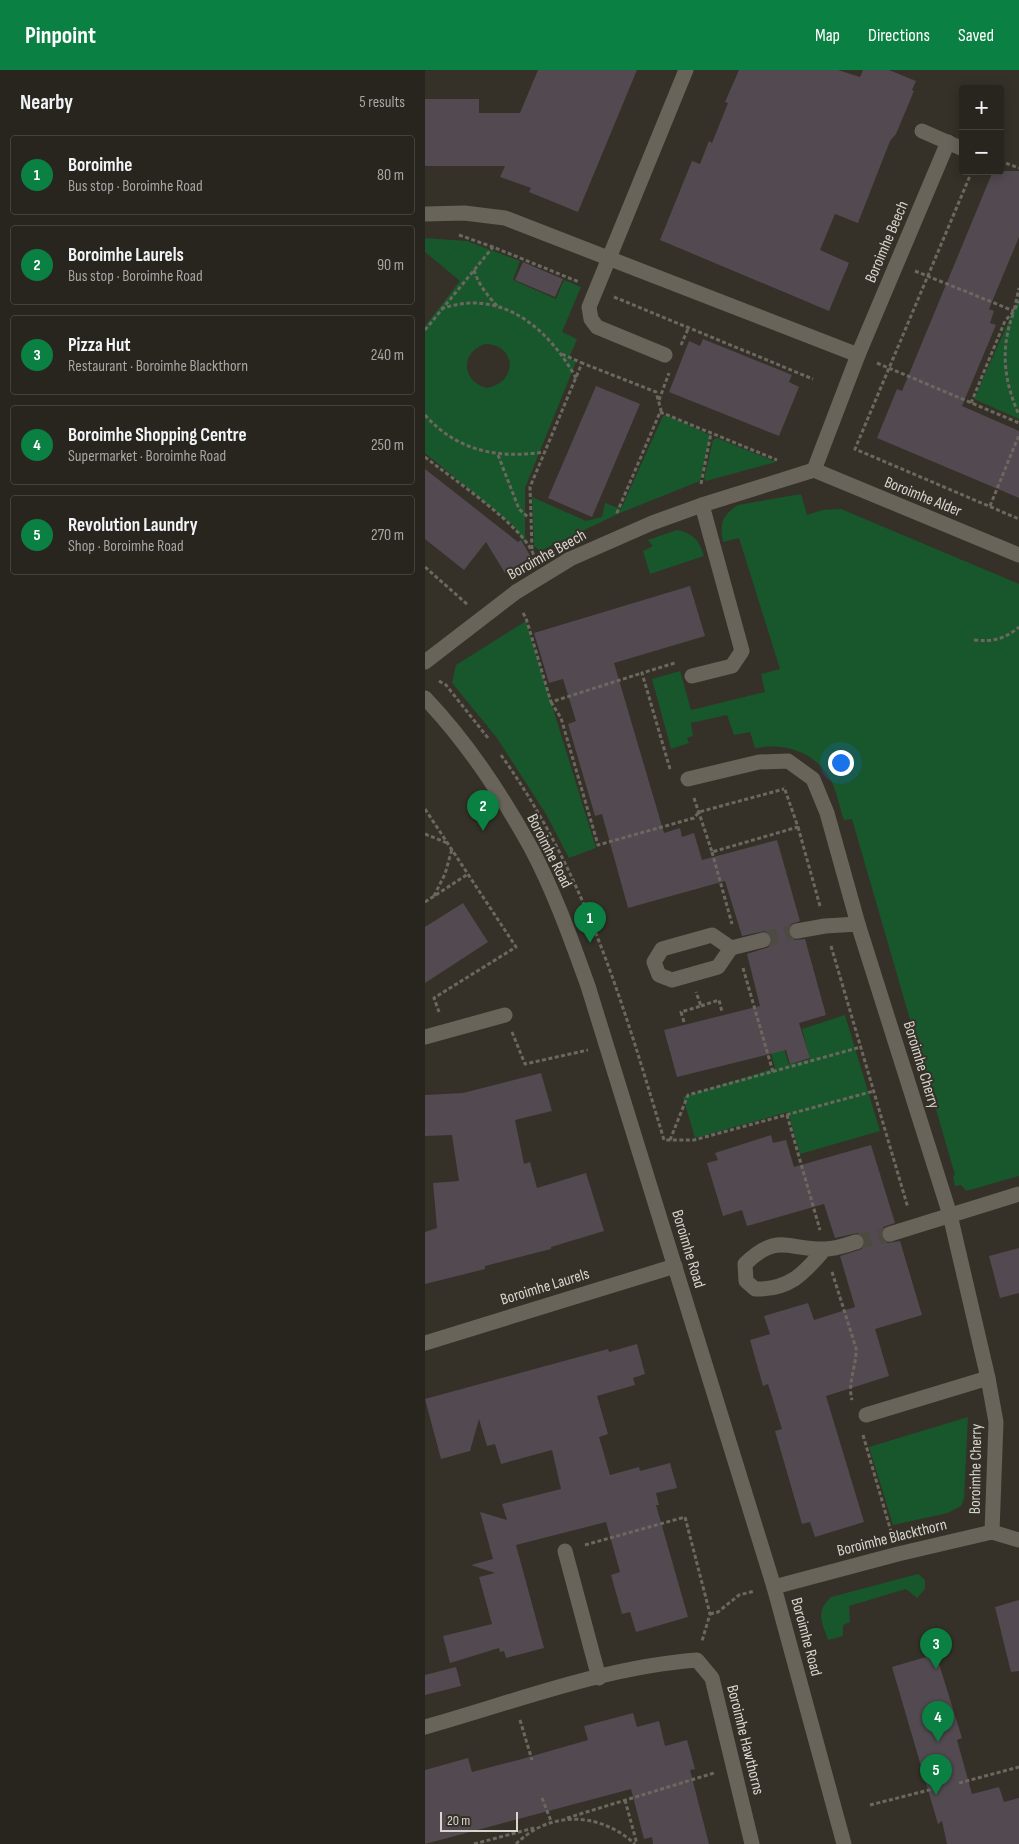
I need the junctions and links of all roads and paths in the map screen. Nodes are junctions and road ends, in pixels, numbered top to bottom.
1 (686, 70) edge
2 (922, 131) dead end
3 (948, 142) junction
4 (959, 147) edge
5 (1004, 162) edge
6 (1019, 168) edge
7 (970, 175) edge
8 (425, 214) edge
9 (457, 235) dead end
10 (493, 247) junction
11 (610, 257) junction
12 (897, 264) junction
13 (474, 270) junction
14 (928, 276) junction
15 (1019, 288) edge
16 (597, 290) junction
17 (1019, 301) edge
18 (499, 308) junction
19 (441, 309) junction
20 (1013, 311) junction
21 (425, 330) edge
22 (562, 354) junction
23 (665, 355) dead end
24 (858, 355) junction
25 (582, 363) junction
26 (889, 368) junction
27 (576, 379) junction
28 (813, 379) dead end
29 (971, 403) junction
30 (660, 412) junction
31 (425, 415) edge
32 (1019, 415) edge
33 (1019, 423) edge
34 (711, 433) junction
35 (1019, 435) edge
36 (544, 452) junction
37 (498, 455) junction
38 (425, 457) edge
39 (785, 464) dead end
40 (814, 470) junction
41 (701, 484) dead end
42 (702, 505) junction
43 (991, 506) junction
44 (530, 518) junction
45 (615, 519) dead end
46 (1019, 519) edge
47 (532, 549) junction
48 (1019, 555) edge
49 (535, 558) dead end
50 (425, 567) edge
51 (511, 596) junction
52 (482, 617) junction
53 (1019, 627) edge
54 (974, 640) dead end
55 (425, 662) edge
56 (642, 673) junction
57 (692, 676) joint
58 (436, 679) dead end
59 (425, 698) edge
60 (551, 702) junction
61 (489, 739) dead end
62 (500, 754) dead end
63 (783, 761) junction
64 (672, 775) dead end
65 (688, 779) joint
66 (784, 789) junction
67 (425, 809) edge
68 (699, 812) junction
69 (427, 814) edge
70 (798, 827) junction
71 (425, 834) edge
72 (447, 843) junction
73 (452, 849) junction
74 (712, 852) junction
75 (468, 874) junction
76 (434, 897) junction
77 (425, 902) edge
78 (859, 924) junction
79 (825, 926) junction
80 (733, 927) dead end
81 (797, 930) tunnel mouth
82 (763, 940) tunnel mouth
83 (731, 948) junction
84 (741, 962) dead end
85 (701, 1006) dead end
86 (693, 1008) dead end
87 (722, 1012) dead end
88 (505, 1015) joint
89 (684, 1022) dead end
90 (444, 1032) junction
91 (425, 1037) edge
92 (608, 1045) junction
93 (861, 1047) junction
94 (773, 1072) junction
95 (873, 1091) junction
96 (787, 1115) junction
97 (670, 1140) junction
98 (1019, 1194) edge
99 (950, 1215) junction
100 (913, 1227) junction
101 (821, 1233) dead end
102 (890, 1234) tunnel mouth
103 (856, 1242) tunnel mouth
104 (825, 1249) junction
105 (675, 1266) junction
106 (425, 1342) edge
107 (988, 1378) junction
108 (866, 1415) dead end
109 (992, 1532) junction
110 (1019, 1540) edge
111 (565, 1551) joint
112 (774, 1587) junction
113 (710, 1614) junction
114 (697, 1660) junction
115 (599, 1678) junction
116 (515, 1700) junction
117 (425, 1727) edge
118 (533, 1760) dead end
119 (733, 1767) junction
120 (1019, 1767) edge
121 (959, 1783) dead end
122 (933, 1789) dead end
123 (541, 1798) dead end
124 (625, 1800) junction
125 (869, 1805) dead end
126 (567, 1818) junction
127 (551, 1821) junction
128 (535, 1827) junction
129 (474, 1844) edge
130 (516, 1844) edge
131 (636, 1844) edge
132 (752, 1844) edge
133 (844, 1844) edge

1 - 11 street
2 - 3 street
3 - 4 street
3 - 12 street, Boroimhe Beech
5 - 6 path
7 - 14 path
8 - 11 street
9 - 10 path
10 - 13 path
10 - 16 path
11 - 16 street
11 - 24 street
12 - 14 path
12 - 24 street, Boroimhe Beech
13 - 18 path
13 - 19 path
14 - 20 path
14 - 26 path
15 - 20 path
16 - 23 street
16 - 28 path
17 - 20 path
18 - 19 path
18 - 22 path
19 - 21 path
20 - 29 path
20 - 32 path
22 - 25 path
22 - 27 path
24 - 26 path
24 - 40 street, Boroimhe Beech
25 - 27 path
25 - 30 path
26 - 29 path
26 - 43 path
27 - 36 path
29 - 33 path
30 - 34 path
30 - 45 path
31 - 37 path
34 - 39 path
34 - 41 path
35 - 43 path
36 - 37 path
36 - 44 path
37 - 44 path
38 - 47 path
40 - 42 street, Boroimhe Beech
40 - 48 street, Boroimhe Alder
42 - 51 street, Boroimhe Beech
42 - 57 street
43 - 46 path
44 - 47 path
47 - 49 path
50 - 52 path
51 - 52 street, Boroimhe Beech
51 - 60 path
52 - 55 street, Boroimhe Beech
53 - 54 path
56 - 57 path
56 - 60 path
56 - 64 path
58 - 61 path
59 - 92 street, Boroimhe Road
60 - 68 path
62 - 97 path
63 - 65 street
63 - 66 path
63 - 78 street, Boroimhe Cherry
65 - 68 path
66 - 68 path
66 - 70 path
67 - 69 path
68 - 74 path
69 - 72 path
70 - 74 path
70 - 79 path
71 - 72 path
72 - 73 path
73 - 75 path
73 - 76 path
74 - 80 path
75 - 76 path
75 - 90 path
76 - 77 path
78 - 79 street
78 - 99 street, Boroimhe Cherry
79 - 81 street
79 - 93 path
82 - 83 street
83 - 83 street
84 - 94 path
85 - 87 path
86 - 89 path
88 - 90 street
88 - 92 path
90 - 91 street
92 - 105 street, Boroimhe Road
93 - 94 path
93 - 95 path
94 - 97 path
95 - 96 path
95 - 100 path
96 - 97 path
96 - 101 path
98 - 99 street
99 - 100 street
99 - 107 street, Boroimhe Cherry
100 - 102 street
103 - 104 street
104 - 104 street
105 - 106 street, Boroimhe Laurels
105 - 112 street, Boroimhe Road
107 - 108 street
107 - 109 street, Boroimhe Cherry
109 - 110 street, Boroimhe Blackthorn
109 - 112 street, Boroimhe Blackthorn
111 - 113 path
111 - 115 street
112 - 113 path
112 - 133 street, Boroimhe Road
113 - 114 path
114 - 115 street
114 - 119 street, Boroimhe Hawthorns
115 - 116 street
116 - 117 street
116 - 118 path
119 - 124 path
119 - 132 street, Boroimhe Hawthorns
120 - 121 path
122 - 125 path
123 - 127 path
124 - 126 path
124 - 131 path
126 - 127 path
126 - 131 path
127 - 128 path
128 - 129 path
128 - 130 path

